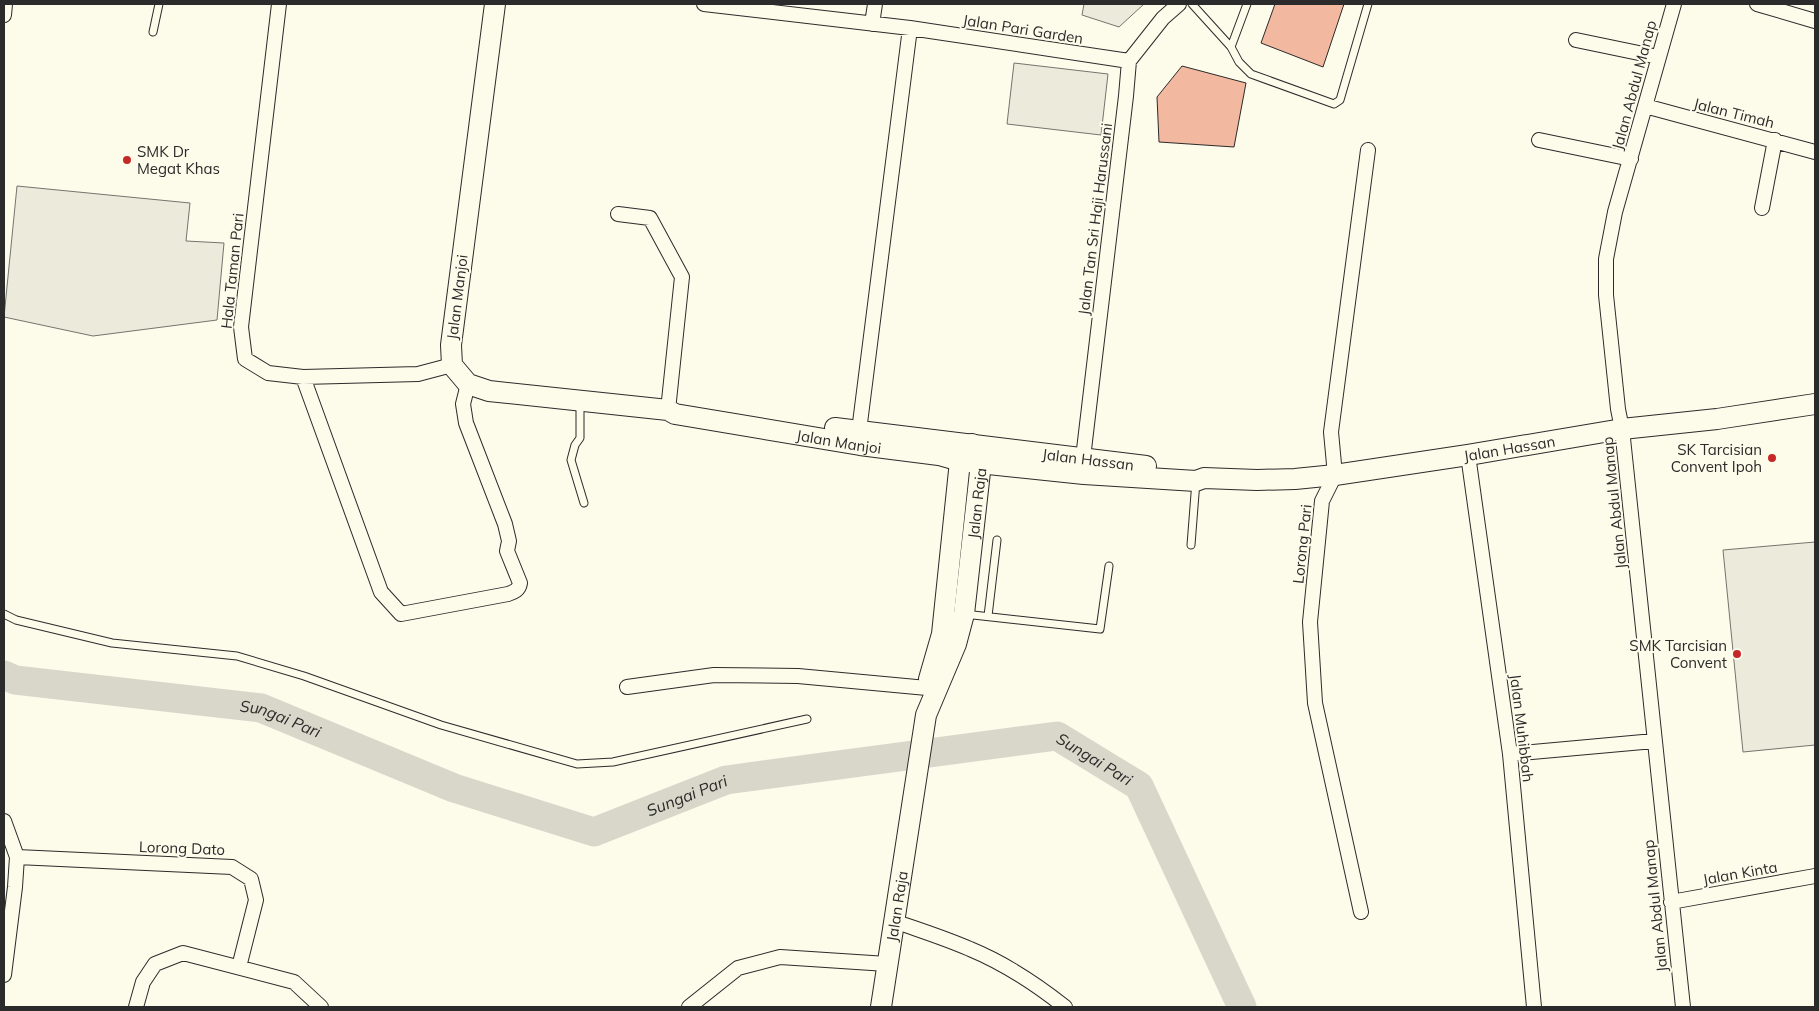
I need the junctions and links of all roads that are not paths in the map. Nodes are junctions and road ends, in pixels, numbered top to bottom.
1 (5, 4) edge
2 (159, 4) edge
3 (279, 4) edge
4 (495, 4) edge
5 (709, 4) edge
6 (875, 4) edge
7 (1179, 4) edge
8 (1192, 4) edge
9 (1247, 4) edge
10 (1368, 4) edge
11 (1674, 4) edge
12 (1757, 4) edge
13 (4, 14) edge
14 (1815, 20) edge
15 (872, 24) junction
16 (910, 28) junction
17 (153, 32) dead end
18 (1576, 40) dead end
19 (1231, 47) junction
20 (1658, 58) junction
21 (1129, 61) junction
22 (1645, 106) junction
23 (1540, 140) dead end
24 (1775, 140) junction
25 (1368, 150) dead end
26 (1815, 152) edge
27 (1631, 159) junction
28 (1762, 208) dead end
29 (618, 214) dead end
30 (452, 365) junction
31 (303, 377) junction
32 (468, 384) junction
33 (580, 401) junction
34 (1815, 404) edge
35 (668, 410) junction
36 (1622, 429) junction
37 (859, 431) junction
38 (972, 444) junction
39 (1468, 455) junction
40 (960, 461) junction
41 (981, 463) junction
42 (1083, 466) junction
43 (1335, 475) junction
44 (1200, 479) junction
45 (584, 504) dead end
46 (997, 540) dead end
47 (1191, 545) dead end
48 (1109, 566) dead end
49 (4, 614) edge
50 (964, 614) junction
51 (988, 616) junction
52 (627, 687) dead end
53 (927, 688) junction
54 (926, 714) junction
55 (807, 719) dead end
56 (1654, 741) junction
57 (1510, 754) junction
58 (4, 821) edge
59 (16, 857) junction
60 (1815, 876) edge
61 (1671, 902) junction
62 (1361, 912) dead end
63 (894, 920) junction
64 (887, 964) junction
65 (239, 967) junction
66 (4, 976) edge
67 (136, 1007) edge
68 (321, 1007) edge
69 (690, 1007) edge
70 (881, 1007) edge
71 (1065, 1007) edge
72 (1534, 1007) edge
73 (1683, 1007) edge

1 - 13 street
2 - 17 lane
3 - 31 street, Hala Taman Pari
4 - 30 street, Jalan Manjoi
5 - 15 street, Jalan Pari Garden
6 - 15 street
7 - 21 street
8 - 19 lane
9 - 19 lane
10 - 19 lane
11 - 20 street, Jalan Abdul Manap
12 - 14 street
15 - 16 street, Jalan Pari Garden
16 - 21 street, Jalan Pari Garden
16 - 37 street
18 - 20 street
20 - 22 street, Jalan Abdul Manap
21 - 42 street, Jalan Tan Sri Haji Harussani
22 - 24 street, Jalan Timah
22 - 27 street, Jalan Abdul Manap
23 - 27 street
24 - 26 street, Jalan Timah
24 - 28 street
25 - 43 street
27 - 36 street, Jalan Abdul Manap
29 - 35 street
30 - 31 street, Hala Taman Pari
30 - 32 street
31 - 32 street
32 - 33 street, Jalan Manjoi
33 - 35 street, Jalan Manjoi
33 - 45 lane
34 - 36 street, Jalan Hassan
35 - 37 street, Jalan Manjoi
35 - 40 street, Jalan Manjoi
36 - 39 street, Jalan Hassan
36 - 56 street, Jalan Abdul Manap
37 - 38 street, Jalan Manjoi
38 - 40 street, Jalan Raja
38 - 41 street, Jalan Raja
38 - 42 street, Jalan Hassan
39 - 43 street, Jalan Hassan
39 - 57 street, Jalan Muhibbah
40 - 41 street, Jalan Manjoi
40 - 53 street, Jalan Raja
41 - 42 street, Jalan Hassan
41 - 50 street, Jalan Raja
42 - 44 street, Jalan Hassan
43 - 44 street, Jalan Hassan
43 - 62 street, Lorong Pari
44 - 47 lane
46 - 51 lane
48 - 51 lane
49 - 55 lane
50 - 51 lane
50 - 54 street, Jalan Raja
52 - 53 street
53 - 54 street, Jalan Raja
54 - 63 street, Jalan Raja
56 - 57 street
56 - 61 street, Jalan Abdul Manap
57 - 72 street, Jalan Muhibbah
58 - 59 street
59 - 65 street, Lorong Dato
59 - 66 street
60 - 61 street, Jalan Kinta
61 - 73 street, Jalan Abdul Manap
63 - 64 street, Jalan Raja
63 - 71 street
64 - 69 street
64 - 70 street, Jalan Raja
65 - 67 street
65 - 68 street

